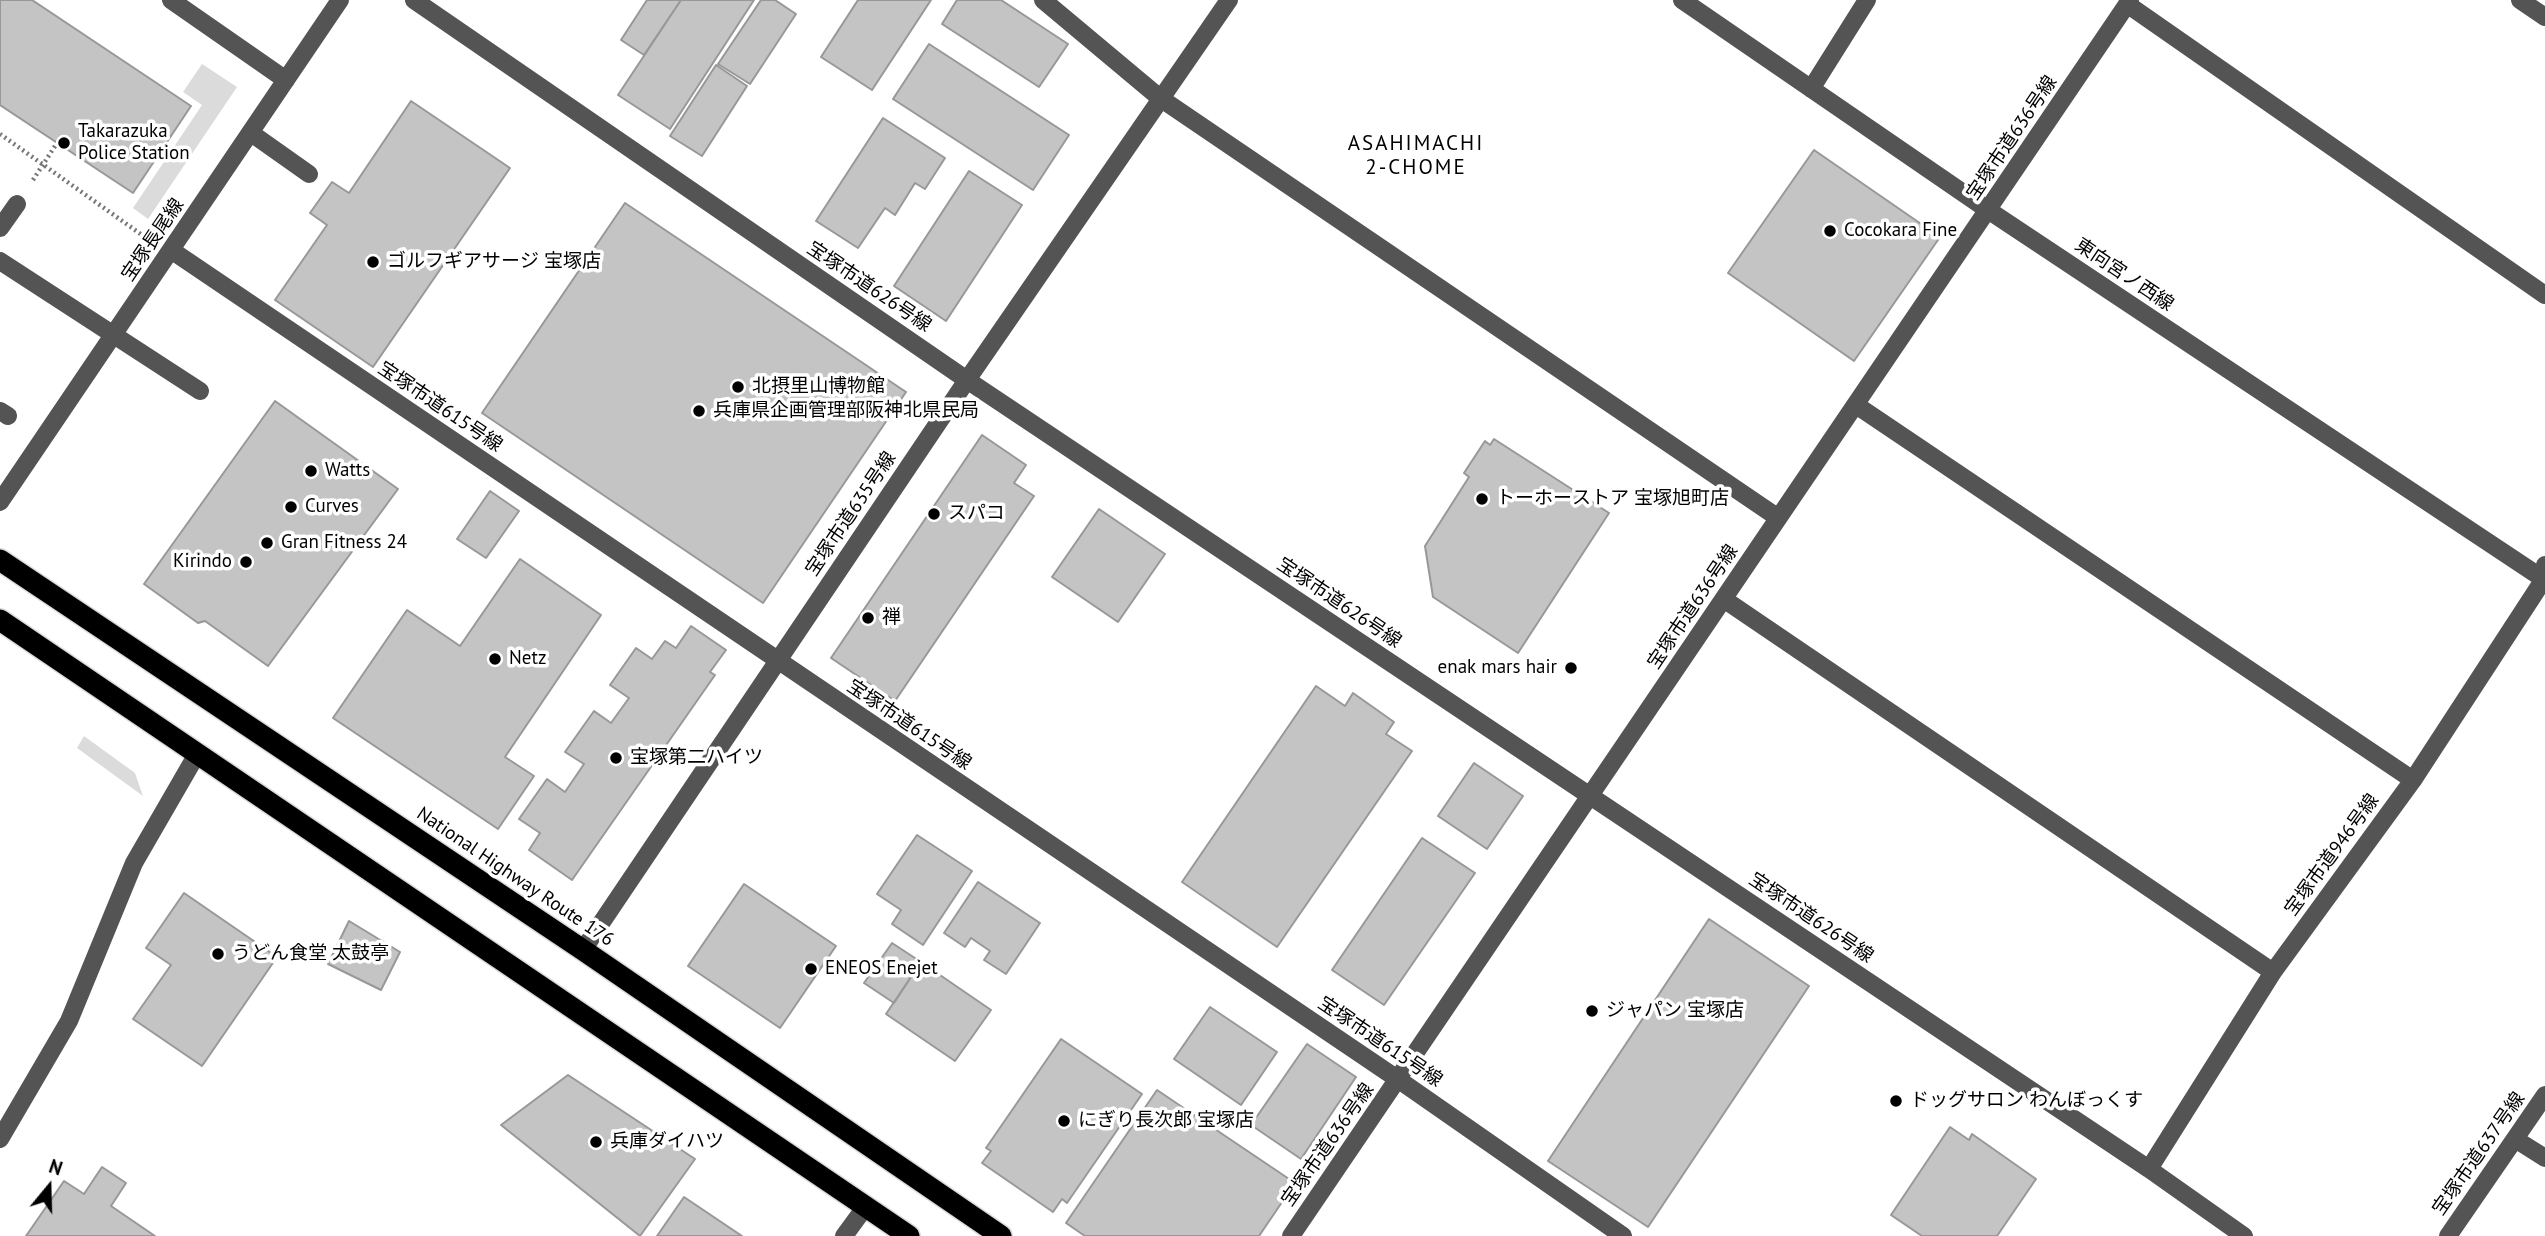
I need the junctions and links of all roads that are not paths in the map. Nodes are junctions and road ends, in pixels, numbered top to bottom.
1 (171, 0) edge
2 (340, 0) edge
3 (414, 0) edge
4 (1043, 0) edge
5 (1229, 0) edge
6 (1682, 0) edge
7 (1867, 0) edge
8 (2520, 0) edge
9 (2128, 2) edge
10 (2545, 16) edge
11 (286, 80) junction
12 (1811, 89) junction
13 (1160, 98) junction
14 (251, 133) junction
15 (309, 174) dead end
16 (17, 204) road end
17 (1989, 211) junction
18 (0, 229) edge
19 (171, 250) junction
20 (0, 261) edge
21 (2545, 295) edge
22 (116, 333) junction
23 (967, 380) junction
24 (200, 391) dead end
25 (1856, 405) junction
26 (0, 502) edge
27 (1777, 517) junction
28 (0, 560) edge
29 (2545, 575) edge
30 (1725, 600) junction
31 (0, 620) edge
32 (776, 662) junction
33 (197, 754) junction
34 (2413, 780) junction
35 (1590, 796) junction
36 (583, 950) junction
37 (2273, 972) junction
38 (1399, 1080) junction
39 (2545, 1095) edge
40 (0, 1139) edge
41 (2515, 1139) junction
42 (2545, 1158) edge
43 (2149, 1169) junction
44 (866, 1206) junction
45 (845, 1236) edge
46 (909, 1236) edge
47 (1002, 1236) edge
48 (1291, 1236) edge
49 (1623, 1236) edge
50 (2244, 1236) edge
51 (2448, 1236) edge

1 - 11 street
2 - 11 street, 宝塚長尾線
3 - 23 street, 宝塚市道626号線
4 - 13 street
5 - 13 street, 宝塚市道635号線
6 - 12 street, 東向宮ノ西線
7 - 12 street
8 - 10 street
9 - 17 street, 宝塚市道636号線
9 - 21 street
11 - 14 street, 宝塚長尾線
12 - 17 street, 東向宮ノ西線
13 - 23 street, 宝塚市道635号線
13 - 27 street
14 - 15 street
14 - 19 street, 宝塚長尾線
16 - 18 street
17 - 25 street, 宝塚市道636号線
17 - 29 street, 東向宮ノ西線
19 - 22 street, 宝塚長尾線
19 - 32 street, 宝塚市道615号線
20 - 22 street
22 - 24 street
22 - 26 street, 宝塚長尾線
23 - 32 street, 宝塚市道635号線
23 - 35 street, 宝塚市道626号線
25 - 27 street, 宝塚市道636号線
25 - 34 street
27 - 30 street, 宝塚市道636号線
28 - 36 highway, National Highway Route 176
29 - 34 street, 宝塚市道946号線
30 - 35 street, 宝塚市道636号線
30 - 37 street
31 - 33 highway
32 - 36 street, 宝塚市道635号線
32 - 38 street, 宝塚市道615号線
33 - 40 street
33 - 44 highway
34 - 37 street, 宝塚市道946号線
35 - 38 street, 宝塚市道636号線
35 - 43 street, 宝塚市道626号線
36 - 47 highway, National Highway Route 176
37 - 43 street, 宝塚市道946号線
38 - 48 street, 宝塚市道636号線
38 - 49 street, 宝塚市道615号線
39 - 41 street, 宝塚市道637号線
41 - 42 street
41 - 51 street, 宝塚市道637号線
43 - 50 street, 宝塚市道626号線
44 - 45 street
44 - 46 highway

